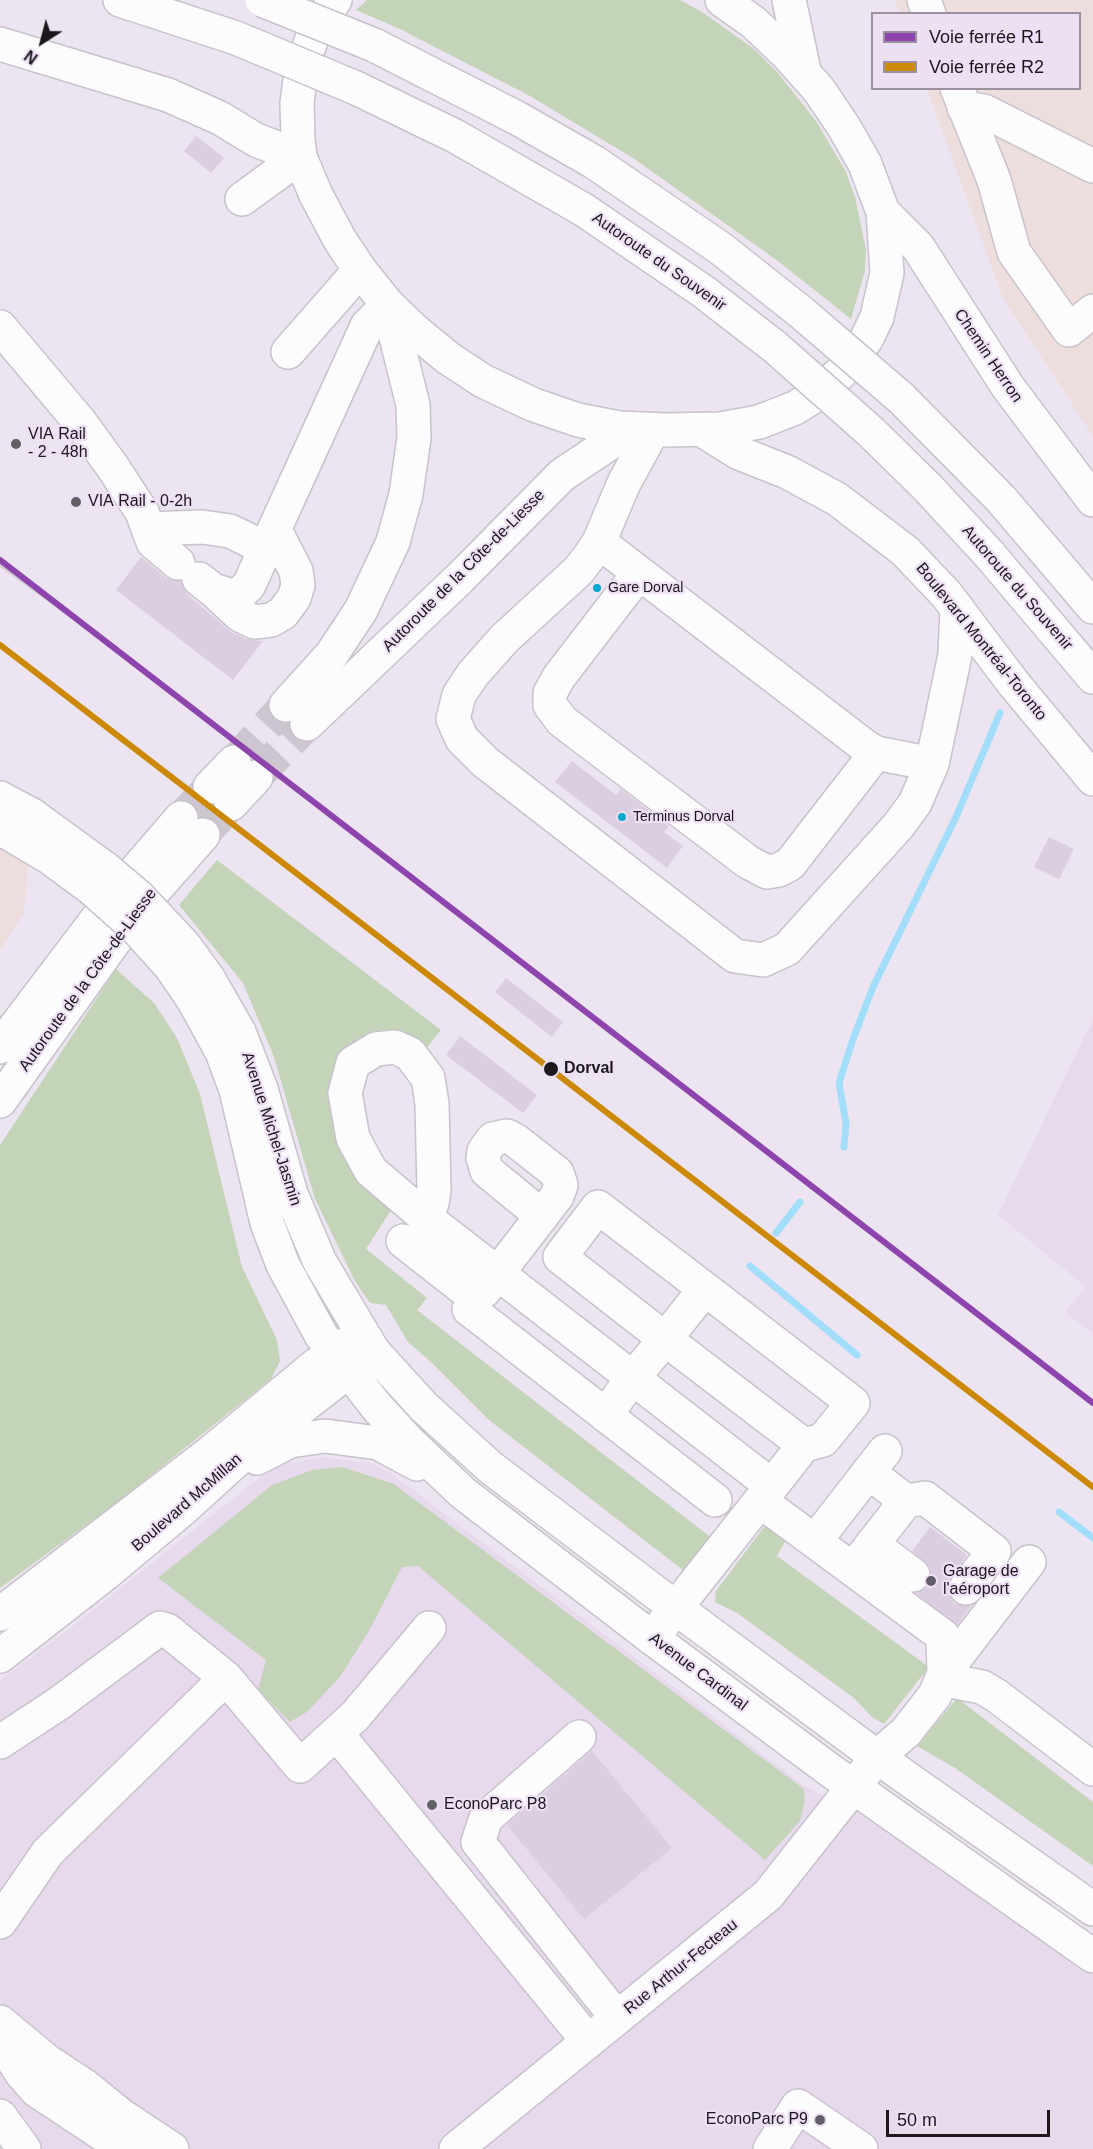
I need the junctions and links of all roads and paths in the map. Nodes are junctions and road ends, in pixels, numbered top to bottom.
1 (120, 0) edge
2 (262, 0) edge
3 (335, 0) edge
4 (722, 0) edge
5 (789, 0) edge
6 (0, 44) edge
7 (804, 72) junction
8 (960, 98) edge
9 (300, 157) junction
10 (1093, 166) edge
11 (242, 199) dead end
12 (883, 212) junction
13 (360, 270) junction
14 (388, 305) junction
15 (1093, 311) edge
16 (5, 336) edge
17 (288, 352) dead end
18 (642, 430) junction
19 (702, 430) junction
20 (1093, 500) edge
21 (148, 529) junction
22 (271, 540) junction
23 (599, 542) junction
24 (639, 573) junction
25 (197, 577) junction
26 (1093, 607) edge
27 (957, 608) junction
28 (1093, 676) edge
29 (876, 753) junction
30 (932, 764) junction
31 (245, 769) tunnel mouth
32 (1093, 779) edge
33 (220, 796) tunnel mouth
34 (0, 798) edge
35 (0, 828) edge
36 (99, 879) junction
37 (0, 1047) edge
38 (0, 1101) edge
39 (542, 1215) dead end
40 (424, 1217) junction
41 (403, 1241) dead end
42 (497, 1273) junction
43 (705, 1289) junction
44 (477, 1299) junction
45 (665, 1338) junction
46 (354, 1352) junction
47 (633, 1378) junction
48 (605, 1415) junction
49 (804, 1445) junction
50 (463, 1493) junction
51 (766, 1493) junction
52 (715, 1500) dead end
53 (906, 1501) junction
54 (184, 1508) junction
55 (815, 1541) junction
56 (863, 1557) junction
57 (1029, 1562) dead end
58 (913, 1575) dead end
59 (966, 1588) dead end
60 (676, 1608) junction
61 (0, 1614) edge
62 (429, 1628) dead end
63 (652, 1638) junction
64 (0, 1656) edge
65 (944, 1673) junction
66 (226, 1678) junction
67 (337, 1734) junction
68 (579, 1737) dead end
69 (0, 1742) edge
70 (877, 1757) junction
71 (1093, 1769) edge
72 (854, 1787) junction
73 (1093, 1909) edge
74 (0, 1922) edge
75 (1093, 1956) edge
76 (617, 2018) junction
77 (5, 2032) edge
78 (588, 2041) junction
79 (0, 2116) edge
80 (108, 2122) junction
81 (24, 2149) edge
82 (125, 2149) edge
83 (144, 2149) edge
84 (172, 2149) edge
85 (456, 2149) edge
86 (770, 2149) edge
87 (861, 2149) edge

1 - 28 main road, Autoroute du Souvenir, bridge
2 - 26 main road, bridge
3 - 9 main road
4 - 7 main road
5 - 7 main road
6 - 9 main road
7 - 12 main road
8 - 10 main road
8 - 15 main road
9 - 11 main road
9 - 13 main road
12 - 19 main road
12 - 20 main road, Chemin Herron
13 - 14 main road
13 - 17 main road
14 - 18 main road
14 - 18 main road, Autoroute de la Côte-de-Liesse
14 - 22 main road
16 - 21 main road
18 - 19 main road
18 - 23 main road
19 - 27 main road, Boulevard Montréal-Toronto
21 - 22 main road
21 - 25 main road
22 - 25 main road
22 - 25 main road
23 - 24 main road
23 - 30 main road
24 - 29 main road
24 - 29 main road
27 - 30 main road
27 - 32 main road, Boulevard Montréal-Toronto
29 - 30 main road
31 - 33 main road
34 - 36 main road, Avenue Michel-Jasmin
35 - 36 main road, Avenue Michel-Jasmin
36 - 46 main road, Avenue Michel-Jasmin, bridge
37 - 38 main road, Autoroute de la Côte-de-Liesse
39 - 42 main road
40 - 40 main road
40 - 42 main road
41 - 44 main road
42 - 44 main road
42 - 47 main road
43 - 45 main road
43 - 45 main road
43 - 49 main road
44 - 48 main road
45 - 47 main road
45 - 49 main road
46 - 50 main road, Avenue Cardinal
46 - 54 main road, Boulevard McMillan
46 - 60 main road
46 - 61 main road, Boulevard McMillan
47 - 48 main road
47 - 51 main road
48 - 52 main road
49 - 51 main road
50 - 54 main road
50 - 63 main road, Avenue Cardinal
51 - 55 main road
51 - 60 main road
53 - 55 main road
53 - 56 main road
53 - 59 main road
54 - 64 main road, Boulevard McMillan
55 - 56 main road
56 - 58 main road
56 - 65 main road
57 - 65 main road
60 - 63 main road
60 - 70 main road
62 - 67 main road
63 - 72 main road, Avenue Cardinal
65 - 70 main road, Rue Arthur-Fecteau
65 - 71 main road
66 - 67 main road
66 - 69 main road
66 - 74 main road
67 - 78 main road
68 - 76 main road
70 - 72 main road, Rue Arthur-Fecteau
70 - 73 main road
72 - 75 main road, Avenue Cardinal
72 - 76 main road, Rue Arthur-Fecteau
76 - 78 main road, Rue Arthur-Fecteau
77 - 80 main road
78 - 85 main road, Rue Arthur-Fecteau
79 - 81 main road
80 - 82 main road
80 - 83 main road
80 - 84 main road
86 - 87 main road

